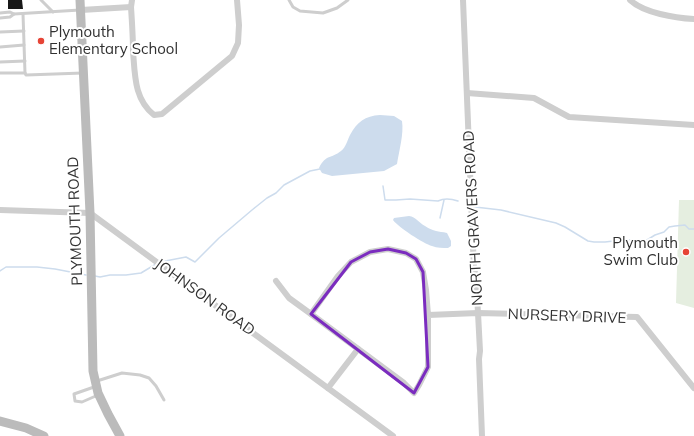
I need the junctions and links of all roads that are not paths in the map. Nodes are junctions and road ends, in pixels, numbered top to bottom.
1 (41, 0) edge
2 (80, 0) edge
3 (132, 0) edge
4 (237, 0) edge
5 (289, 0) edge
6 (348, 0) edge
7 (463, 0) edge
8 (630, 0) edge
9 (131, 7) junction
10 (81, 10) junction
11 (53, 12) junction
12 (0, 13) edge
13 (14, 14) junction
14 (23, 14) junction
15 (0, 18) edge
16 (694, 19) edge
17 (24, 31) junction
18 (0, 32) edge
19 (24, 45) junction
20 (0, 47) edge
21 (25, 61) junction
22 (0, 62) edge
23 (25, 73) junction
24 (83, 73) junction
25 (0, 74) edge
26 (467, 93) junction
27 (694, 125) edge
28 (0, 210) edge
29 (90, 212) junction
30 (276, 281) dead end
31 (478, 313) junction
32 (311, 314) junction
33 (428, 315) junction
34 (358, 348) junction
35 (97, 387) junction
36 (328, 388) junction
37 (694, 388) edge
38 (164, 400) dead end
39 (0, 421) edge
40 (44, 436) edge
41 (120, 436) edge
42 (393, 436) edge
43 (482, 436) edge

1 - 11 lane
2 - 10 main road, PLYMOUTH ROAD
3 - 9 street
4 - 9 street
5 - 6 lane
7 - 26 street, NORTH GRAVERS ROAD
8 - 16 street
9 - 10 street
10 - 11 lane
10 - 24 main road, PLYMOUTH ROAD
11 - 14 lane
12 - 13 lane
13 - 14 lane
13 - 15 lane
14 - 17 lane
17 - 18 lane
17 - 19 lane
19 - 20 lane
19 - 21 lane
21 - 22 lane
21 - 23 lane
23 - 24 lane
23 - 25 lane
24 - 29 main road, PLYMOUTH ROAD
26 - 27 street
26 - 31 street, NORTH GRAVERS ROAD
28 - 29 street
29 - 35 main road, PLYMOUTH ROAD
29 - 36 street, JOHNSON ROAD
30 - 32 street
31 - 33 street, NURSERY DRIVE
31 - 37 street, NURSERY DRIVE
31 - 43 street, NORTH GRAVERS ROAD
32 - 33 street
32 - 34 street
33 - 34 street
34 - 36 street
35 - 35 lane
35 - 38 lane
35 - 41 main road, PLYMOUTH ROAD
36 - 42 street, JOHNSON ROAD
39 - 40 main road

